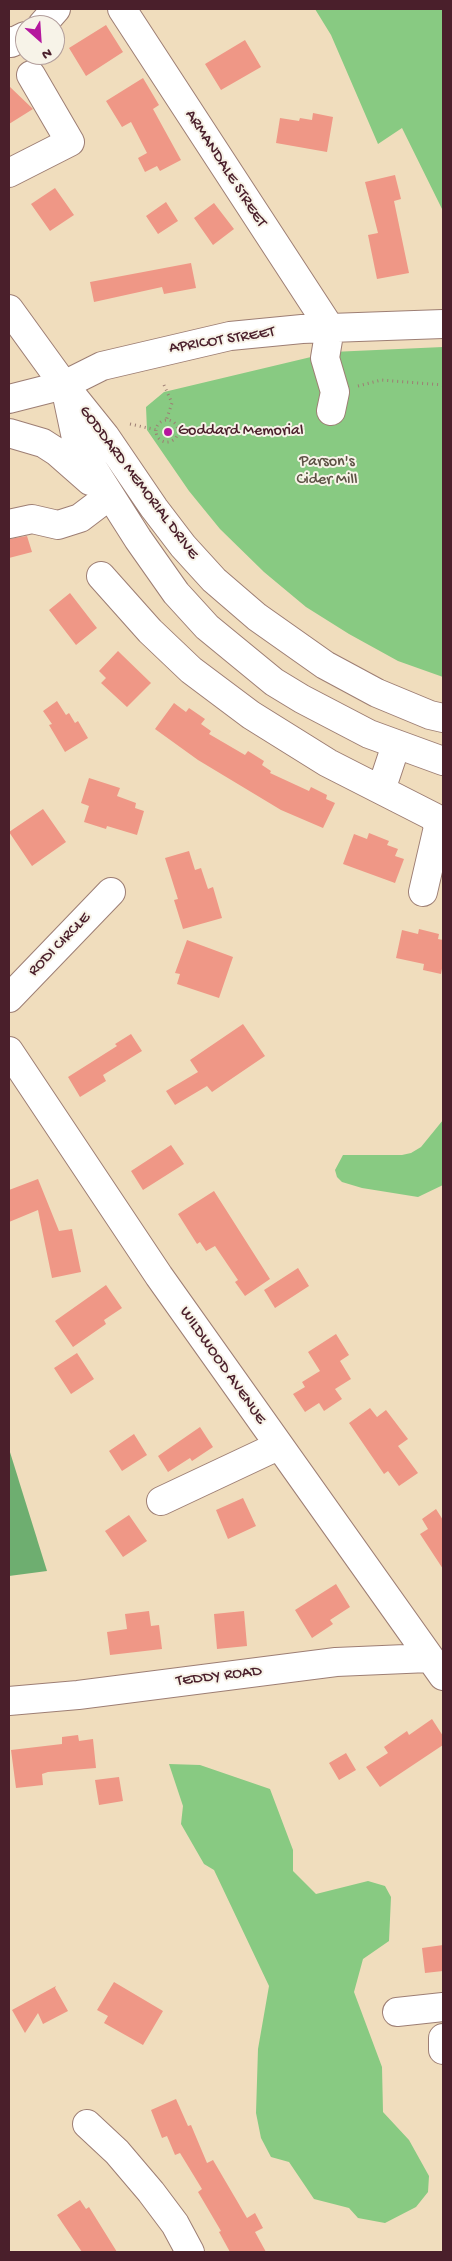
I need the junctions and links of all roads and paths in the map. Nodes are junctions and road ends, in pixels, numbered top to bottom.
1 (122, 9) edge
2 (32, 75) dead end
3 (9, 173) edge
4 (9, 309) edge
5 (443, 324) edge
6 (330, 328) junction
7 (64, 385) junction
8 (164, 385) dead end
9 (443, 385) edge
10 (9, 399) edge
11 (333, 402) joint
12 (166, 421) junction
13 (130, 424) dead end
14 (157, 430) junction
15 (9, 433) edge
16 (109, 496) junction
17 (9, 524) edge
18 (101, 576) dead end
19 (443, 718) edge
20 (396, 745) junction
21 (443, 761) edge
22 (380, 790) junction
23 (111, 892) dead end
24 (423, 892) dead end
25 (9, 998) edge
26 (9, 1050) edge
27 (278, 1446) junction
28 (161, 1502) dead end
29 (436, 1667) edge
30 (9, 1701) edge
31 (443, 2007) edge
32 (397, 2012) dead end
33 (443, 2038) edge
34 (443, 2050) edge
35 (87, 2124) dead end
36 (190, 2252) edge

1 - 6 street, ARMANDALE STREET
2 - 3 street
4 - 7 street, GODDARD MEMORIAL DRIVE
5 - 6 street, APRICOT STREET
6 - 7 street, APRICOT STREET
6 - 11 street
7 - 10 street, APRICOT STREET
7 - 16 street, GODDARD MEMORIAL DRIVE
7 - 19 street, GODDARD MEMORIAL DRIVE
8 - 12 path
9 - 11 path
12 - 14 path
12 - 14 path
13 - 14 path
15 - 16 street
16 - 17 street
16 - 20 street, GODDARD MEMORIAL DRIVE
18 - 22 street
20 - 21 street, GODDARD MEMORIAL DRIVE
20 - 22 street
22 - 24 street
23 - 25 street, RODI CIRCLE
26 - 27 street, WILDWOOD AVENUE
27 - 28 street
27 - 29 street, WILDWOOD AVENUE
29 - 30 street, TEDDY ROAD
31 - 32 street
33 - 34 street
35 - 36 street

